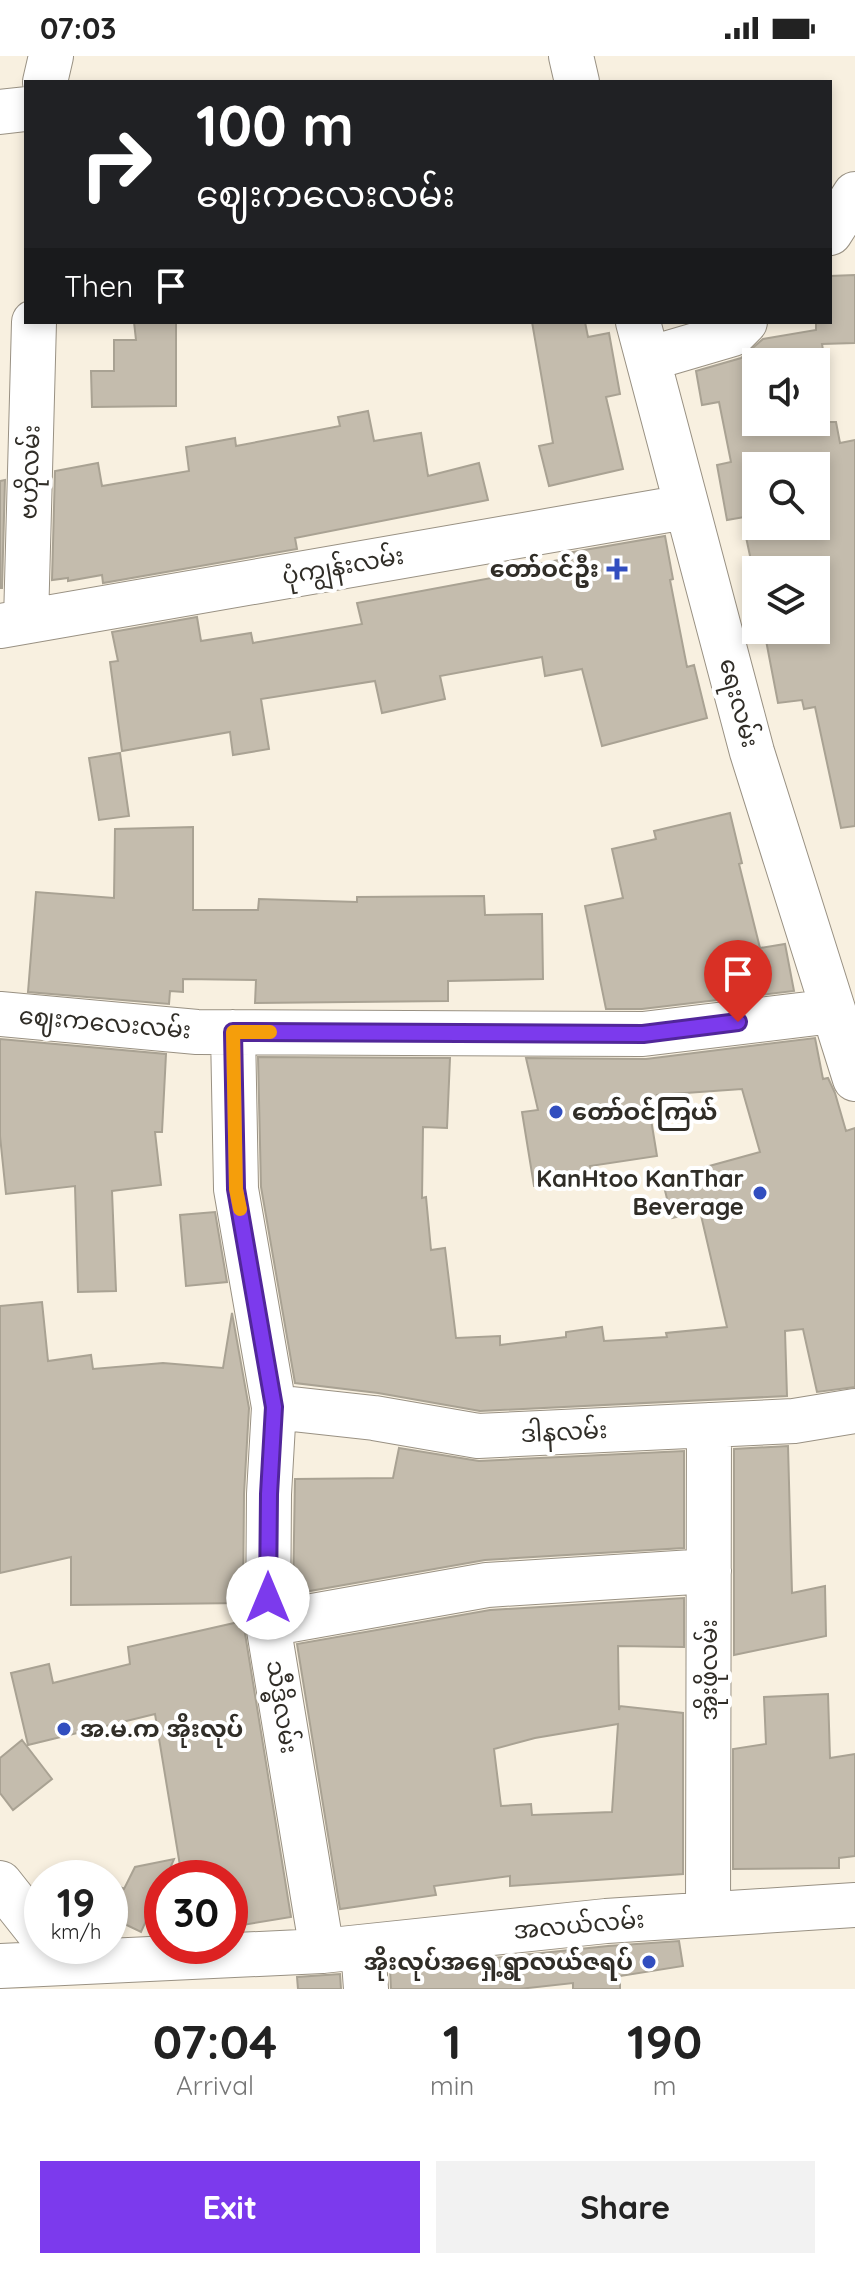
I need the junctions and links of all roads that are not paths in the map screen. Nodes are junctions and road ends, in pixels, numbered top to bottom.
1 (51, 56) edge
2 (571, 56) edge
3 (45, 80) edge
4 (577, 80) edge
5 (24, 109) edge
6 (0, 112) edge
7 (855, 194) edge
8 (832, 230) edge
9 (34, 324) edge
10 (743, 324) edge
11 (643, 341) edge
12 (685, 507) junction
13 (13, 623) edge
14 (833, 1011) junction
15 (0, 1014) edge
16 (233, 1032) junction
17 (852, 1061) edge
18 (274, 1407) junction
19 (855, 1411) edge
20 (709, 1425) junction
21 (709, 1571) junction
22 (268, 1624) junction
23 (0, 1883) edge
24 (855, 1905) edge
25 (24, 1913) edge
26 (708, 1914) junction
27 (128, 1952) edge
28 (24, 1958) edge
29 (350, 1962) edge
30 (0, 1966) edge

1 - 3 street
2 - 4 street
5 - 6 street
7 - 8 street
9 - 13 street, ဗဟိုလမ်း
10 - 11 street
11 - 12 street, ရေးလမ်း
12 - 13 street, ပုံကျွန်းလမ်း
12 - 14 street, ရေးလမ်း
14 - 16 street, ဈေးကလေးလမ်း
14 - 17 street, ရေးလမ်း
15 - 16 street, ဈေးကလေးလမ်း
16 - 18 street, သီဒ္ဓိလမ်း
18 - 20 street, ဒါနလမ်း
18 - 22 street, သီဒ္ဓိလမ်း
19 - 20 street, ဒါနလမ်း
20 - 21 street, အိုးဖိုလမ်း
21 - 22 street
21 - 26 street, အိုးဖိုလမ်း
22 - 29 street, သီဒ္ဓိလမ်း
23 - 25 street
24 - 26 street, အလယ်လမ်း
26 - 29 street, အလယ်လမ်း
27 - 29 street, အလယ်လမ်း
28 - 30 street, အလယ်လမ်း

